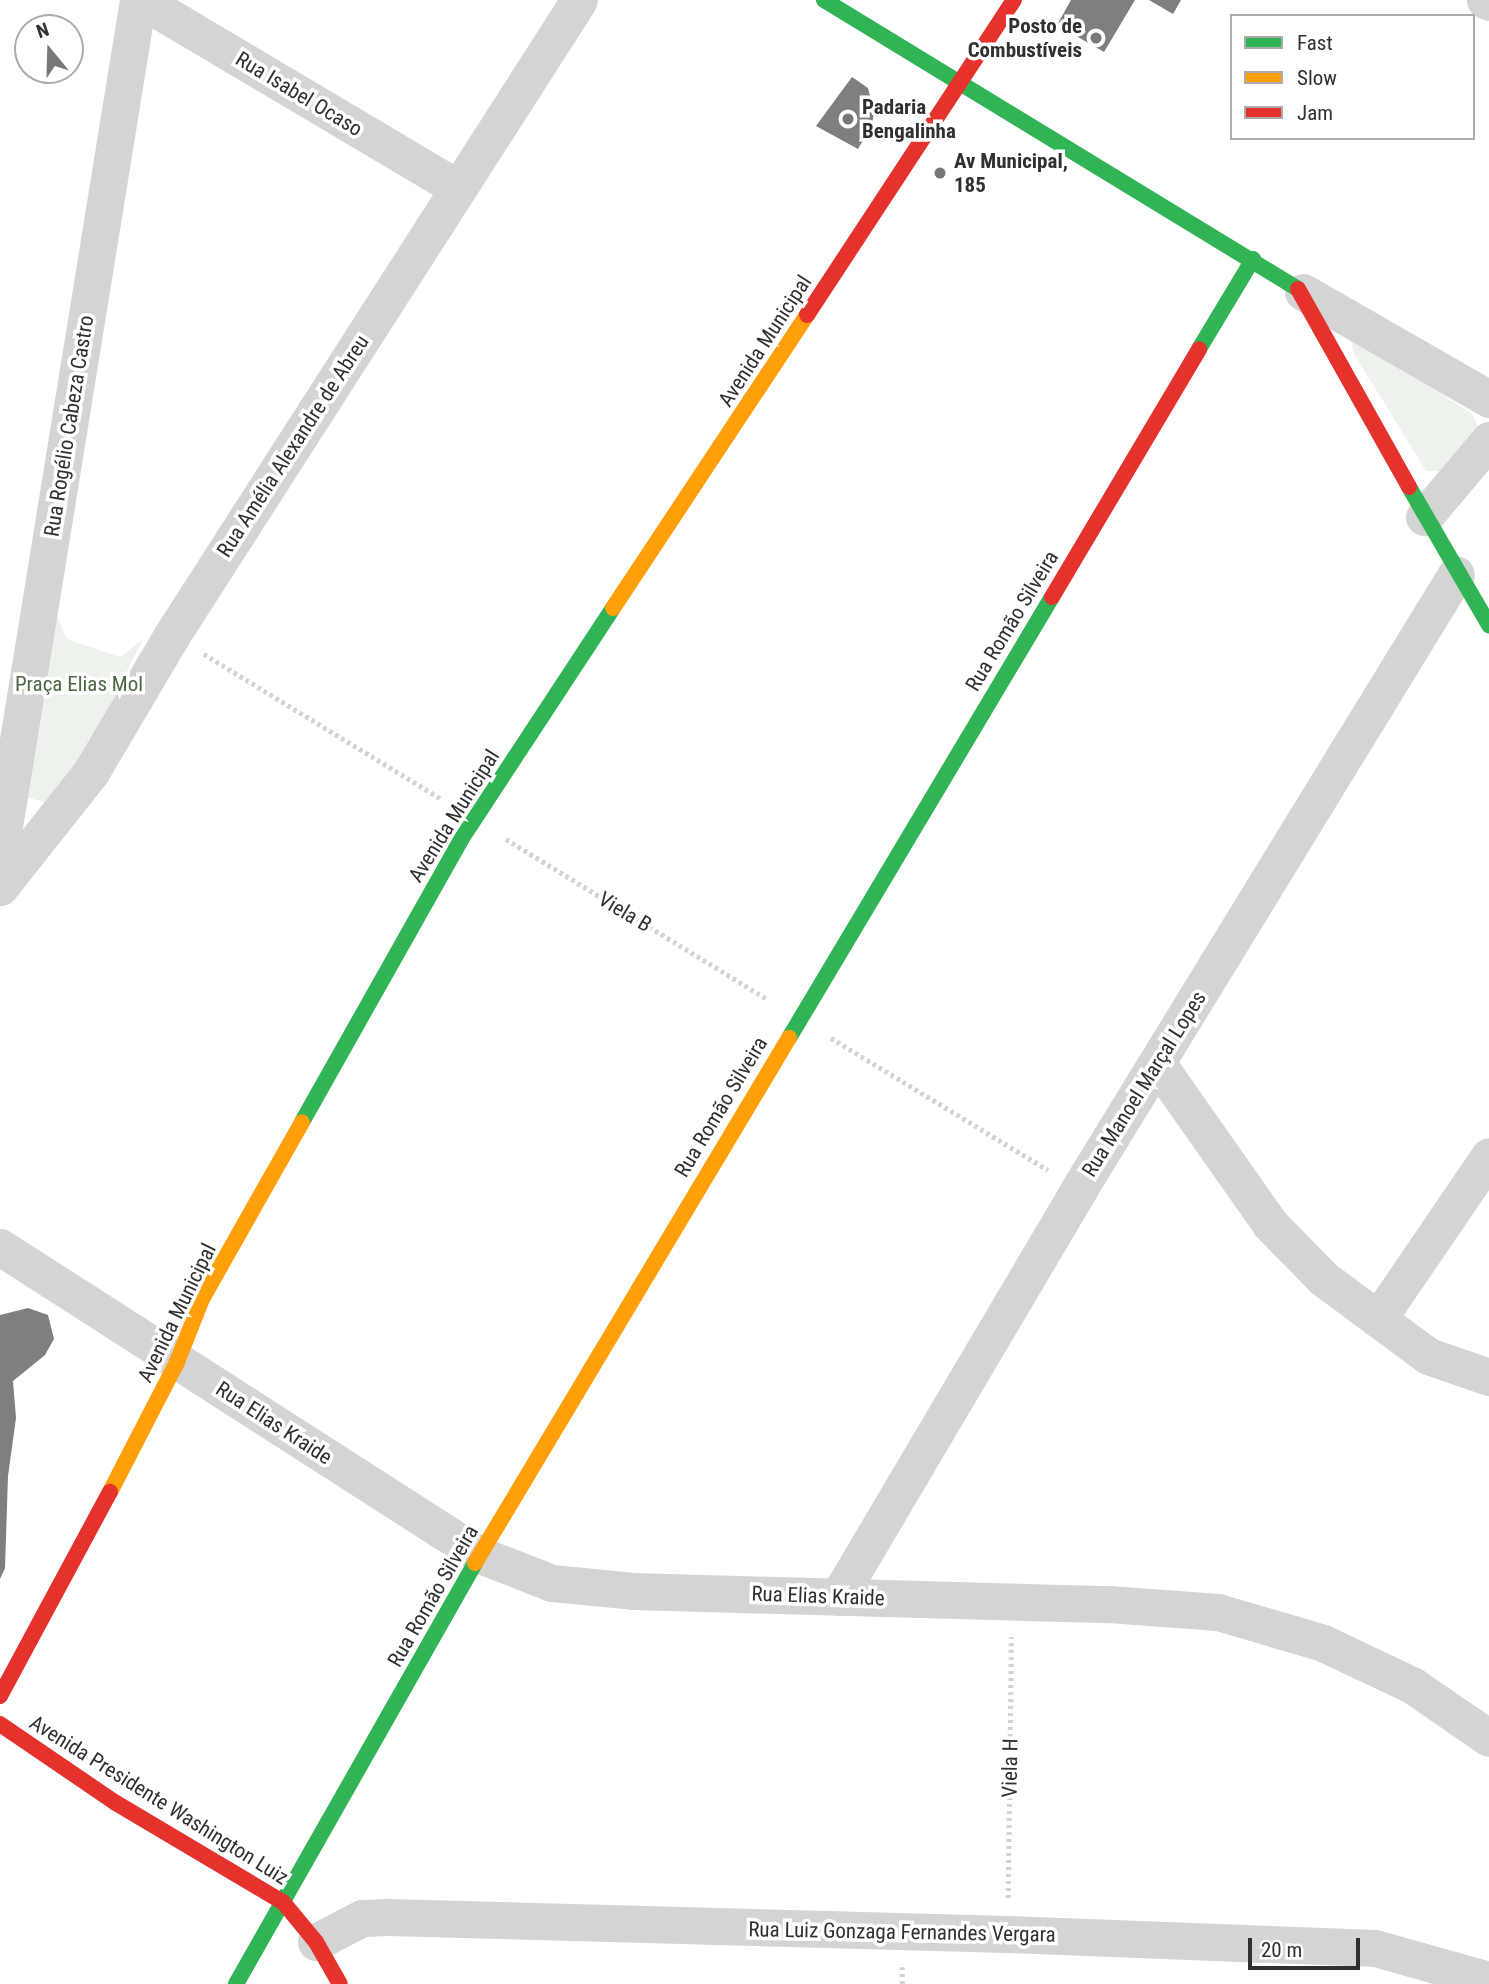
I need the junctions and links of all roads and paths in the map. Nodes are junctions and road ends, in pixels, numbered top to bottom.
1 (139, 0) edge
2 (579, 0) edge
3 (824, 0) edge
4 (1014, 0) edge
5 (959, 85) junction
6 (458, 188) junction
7 (1253, 259) junction
8 (1303, 292) junction
9 (1489, 399) edge
10 (1489, 440) edge
11 (1424, 517) junction
12 (1456, 574) junction
13 (1489, 625) edge
14 (172, 635) junction
15 (11, 785) junction
16 (62, 808) junction
17 (474, 819) junction
18 (0, 851) edge
19 (0, 887) edge
20 (799, 1018) junction
21 (1157, 1063) junction
22 (1489, 1156) edge
23 (1079, 1189) junction
24 (0, 1247) edge
25 (1378, 1319) junction
26 (177, 1362) junction
27 (1489, 1377) edge
28 (480, 1555) junction
29 (838, 1597) junction
30 (1012, 1603) junction
31 (0, 1696) edge
32 (0, 1724) edge
33 (1489, 1738) edge
34 (283, 1902) junction
35 (1008, 1934) junction
36 (316, 1942) junction
37 (1489, 1980) edge
38 (236, 1984) edge
39 (340, 1984) edge

1 - 6 street, Rua Isabel Ocaso
1 - 15 street, Rua Rogélio Cabeza Castro
2 - 6 street, Rua Amélia Alexandre de Abreu
3 - 5 main road
4 - 5 main road, Avenida Municipal
5 - 7 main road
5 - 17 main road, Avenida Municipal
6 - 14 street, Rua Amélia Alexandre de Abreu
7 - 8 main road
7 - 20 main road, Rua Romão Silveira
8 - 9 street
8 - 11 main road
10 - 11 street
11 - 12 main road
12 - 13 main road
12 - 21 street, Rua Manoel Marçal Lopes
14 - 16 street, Rua Amélia Alexandre de Abreu
14 - 17 path, Viela B
15 - 16 street
15 - 18 street, Rua Rogélio Cabeza Castro
16 - 19 street, Rua Amélia Alexandre de Abreu
17 - 20 path, Viela B
17 - 26 main road, Avenida Municipal
20 - 23 path, Viela B
20 - 28 main road, Rua Romão Silveira
21 - 23 street, Rua Manoel Marçal Lopes
21 - 25 street
22 - 25 street
23 - 29 street, Rua Manoel Marçal Lopes
24 - 26 street, Rua Elias Kraide
25 - 27 street
26 - 28 street, Rua Elias Kraide
26 - 31 main road, Avenida Municipal
28 - 29 street, Rua Elias Kraide
28 - 34 main road, Rua Romão Silveira
29 - 30 street, Rua Elias Kraide
30 - 33 street, Rua Elias Kraide
30 - 35 path, Viela H
32 - 34 main road, Avenida Presidente Washington Luiz
34 - 36 main road, Avenida Presidente Washington Luiz
34 - 38 main road, Rua Romão Silveira
35 - 36 street, Rua Luiz Gonzaga Fernandes Vergara
35 - 37 street, Rua Luiz Gonzaga Fernandes Vergara
36 - 39 main road, Avenida Presidente Washington Luiz

